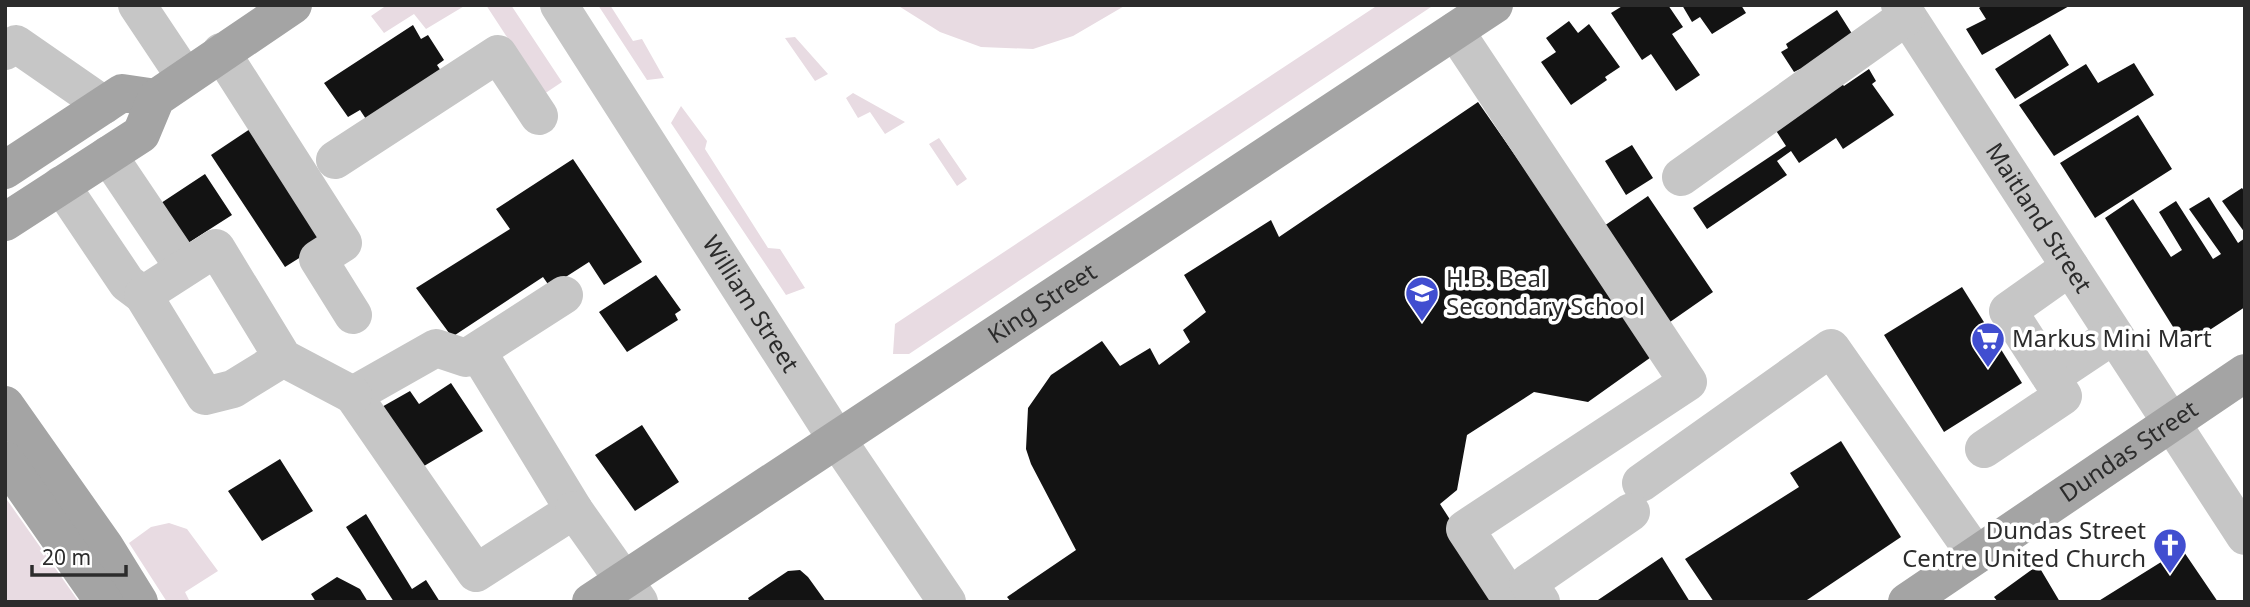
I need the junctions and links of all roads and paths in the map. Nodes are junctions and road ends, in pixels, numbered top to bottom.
1 (559, 5) edge
2 (1494, 5) edge
3 (283, 8) edge
4 (1904, 10) edge
5 (155, 11) edge
6 (1455, 31) junction
7 (9, 40) edge
8 (221, 52) junction
9 (171, 87) junction
10 (104, 105) junction
11 (538, 116) dead end
12 (108, 155) junction
13 (335, 160) dead end
14 (5, 170) edge
15 (1681, 177) dead end
16 (61, 185) junction
17 (5, 222) edge
18 (2070, 267) junction
19 (184, 268) junction
20 (143, 295) junction
21 (564, 295) dead end
22 (353, 315) dead end
23 (2114, 335) junction
24 (477, 352) junction
25 (283, 358) junction
26 (2245, 373) edge
27 (2051, 377) junction
28 (353, 395) junction
29 (5, 405) edge
30 (2171, 423) junction
31 (836, 438) junction
32 (1984, 449) dead end
33 (5, 460) edge
34 (574, 510) junction
35 (2245, 536) edge
36 (1976, 555) junction
37 (632, 591) edge
38 (1911, 601) edge
39 (104, 602) edge
40 (139, 602) edge
41 (591, 602) edge
42 (947, 602) edge
43 (1513, 602) edge
44 (1541, 602) edge

1 - 31 street, William Street
2 - 6 main road, King Street
3 - 8 main road
4 - 15 street
4 - 18 street, Maitland Street
5 - 9 street
6 - 31 main road, King Street
6 - 43 street
7 - 10 street
8 - 9 main road
8 - 22 street
9 - 10 main road
9 - 12 main road
10 - 14 main road
11 - 13 street
12 - 16 main road
12 - 19 street
16 - 17 main road
16 - 20 street
18 - 23 street, Maitland Street
18 - 27 street
19 - 20 street
19 - 25 street
20 - 25 street
21 - 24 street
23 - 27 street
23 - 30 street, Maitland Street
24 - 28 street
24 - 34 street
25 - 28 street
26 - 30 main road, Dundas Street
27 - 32 street
28 - 34 street
29 - 40 main road
30 - 35 street, Maitland Street
30 - 36 main road, Dundas Street
31 - 37 main road, King Street
31 - 42 street, William Street
33 - 39 main road
34 - 37 street
36 - 38 main road, Dundas Street
36 - 44 street
37 - 41 main road, King Street

